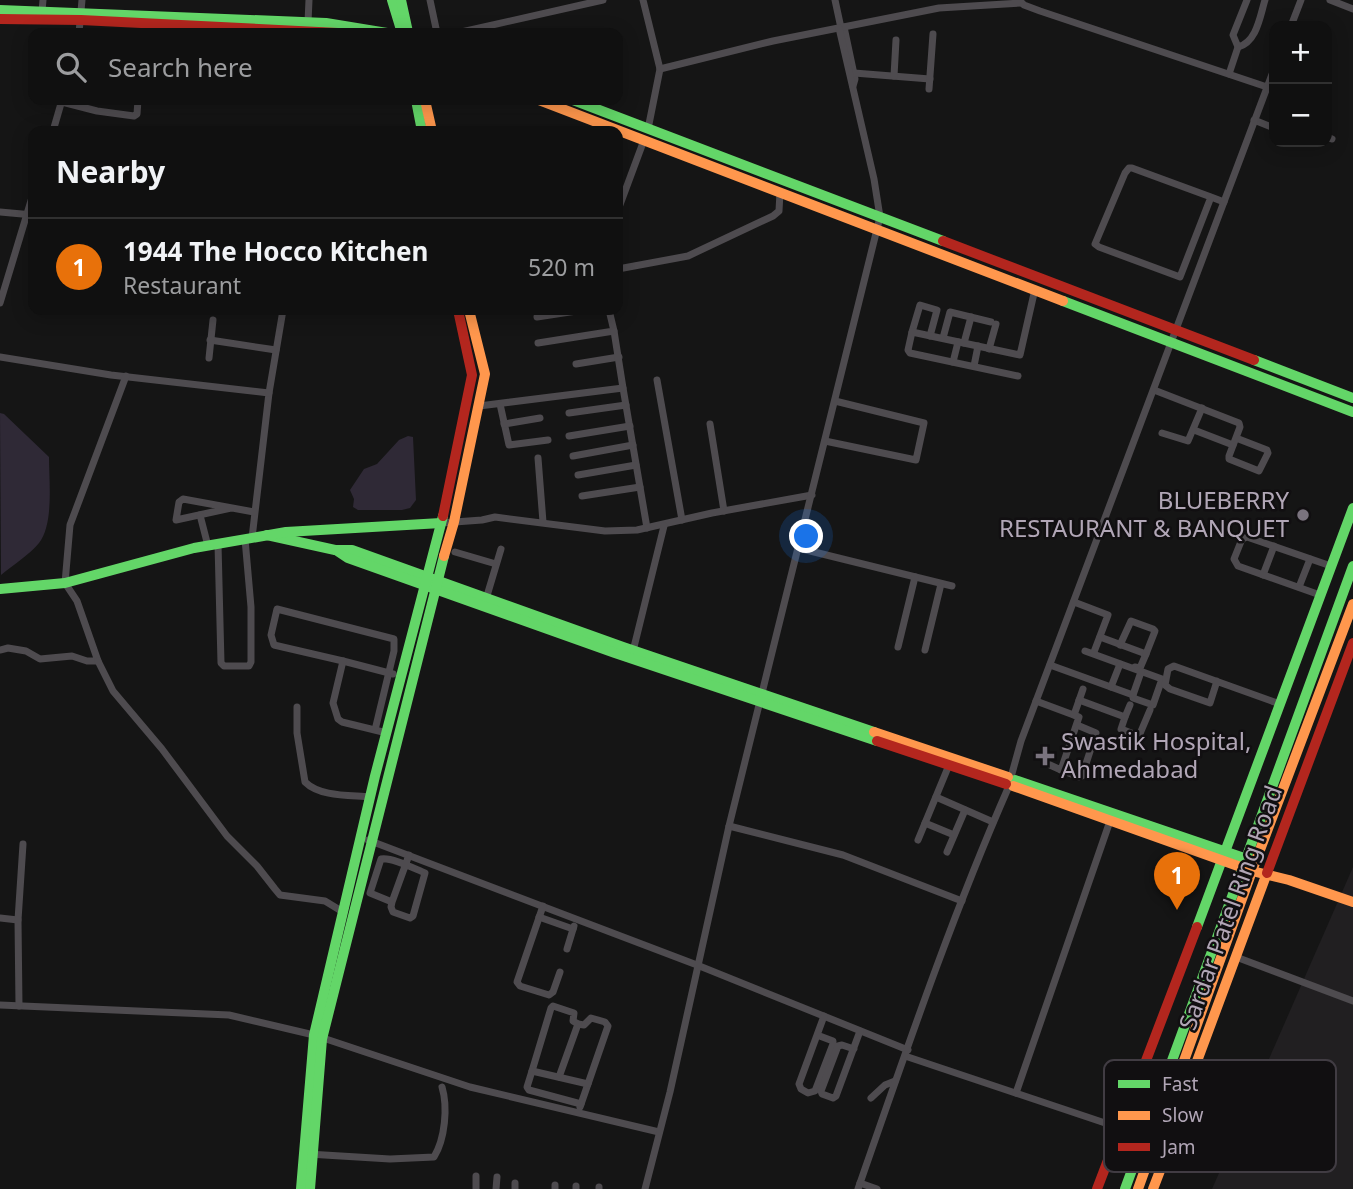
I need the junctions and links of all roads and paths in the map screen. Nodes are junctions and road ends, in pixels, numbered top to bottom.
1 (82, 0) edge
2 (309, 0) edge
3 (393, 0) edge
4 (401, 0) edge
5 (431, 0) edge
6 (603, 0) edge
7 (643, 0) edge
8 (835, 0) edge
9 (1247, 0) edge
10 (1265, 0) edge
11 (1301, 0) edge
12 (1330, 0) edge
13 (582, 2) edge
14 (1021, 2) edge
15 (42, 6) edge
16 (1353, 9) edge
17 (0, 10) edge
18 (81, 16) junction
19 (0, 19) edge
20 (1293, 21) edge
21 (308, 22) junction
22 (80, 28) edge
23 (142, 28) edge
24 (359, 28) edge
25 (405, 28) edge
26 (406, 28) edge
27 (436, 28) edge
28 (477, 28) edge
29 (841, 28) junction
30 (933, 33) dead end
31 (896, 40) dead end
32 (1238, 47) junction
33 (660, 69) junction
34 (854, 73) junction
35 (1228, 74) junction
36 (894, 76) junction
37 (930, 79) junction
38 (1269, 82) edge
39 (853, 86) junction
40 (1267, 87) junction
41 (929, 89) dead end
42 (61, 105) edge
43 (76, 105) edge
44 (138, 105) edge
45 (417, 105) edge
46 (426, 105) edge
47 (555, 105) edge
48 (584, 105) edge
49 (1255, 120) junction
50 (54, 126) edge
51 (421, 126) edge
52 (431, 126) edge
53 (621, 126) edge
54 (1269, 126) edge
55 (623, 127) edge
56 (646, 134) junction
57 (780, 192) junction
58 (623, 196) edge
59 (1211, 197) junction
60 (1224, 202) junction
61 (0, 212) edge
62 (28, 214) edge
63 (880, 217) junction
64 (28, 220) edge
65 (877, 229) junction
66 (1197, 235) junction
67 (1210, 240) junction
68 (1191, 249) junction
69 (1205, 254) junction
70 (623, 268) edge
71 (1035, 289) junction
72 (0, 303) edge
73 (282, 315) edge
74 (459, 315) edge
75 (470, 315) edge
76 (545, 315) edge
77 (610, 315) edge
78 (537, 317) dead end
79 (971, 317) junction
80 (213, 320) dead end
81 (1177, 330) junction
82 (614, 331) junction
83 (912, 331) junction
84 (930, 336) junction
85 (943, 338) junction
86 (211, 340) junction
87 (538, 342) dead end
88 (1171, 342) junction
89 (961, 343) junction
90 (978, 346) junction
91 (989, 349) junction
92 (276, 350) junction
93 (0, 357) edge
94 (209, 358) dead end
95 (619, 358) junction
96 (953, 362) junction
97 (576, 364) dead end
98 (974, 366) junction
99 (126, 376) junction
100 (1018, 376) dead end
101 (657, 380) dead end
102 (624, 388) junction
103 (1154, 390) junction
104 (269, 393) junction
105 (1353, 398) edge
106 (835, 401) junction
107 (500, 404) junction
108 (626, 404) junction
109 (479, 406) junction
110 (1202, 408) junction
111 (927, 412) dead end
112 (1353, 412) edge
113 (569, 413) dead end
114 (540, 418) dead end
115 (924, 423) junction
116 (504, 424) junction
117 (710, 424) dead end
118 (630, 426) junction
119 (1194, 430) junction
120 (1162, 433) dead end
121 (569, 436) dead end
122 (548, 440) dead end
123 (825, 441) junction
124 (1235, 442) junction
125 (633, 445) junction
126 (573, 456) dead end
127 (538, 458) dead end
128 (916, 460) junction
129 (636, 465) junction
130 (913, 470) dead end
131 (578, 475) dead end
132 (640, 487) junction
133 (812, 495) junction
134 (582, 496) dead end
135 (231, 508) junction
136 (1353, 508) edge
137 (724, 511) junction
138 (254, 512) junction
139 (200, 515) junction
140 (682, 520) junction
141 (454, 522) junction
142 (543, 522) junction
143 (442, 523) junction
144 (664, 526) junction
145 (648, 528) junction
146 (267, 535) junction
147 (248, 538) junction
148 (213, 545) junction
149 (1274, 546) junction
150 (799, 548) junction
151 (501, 549) dead end
152 (455, 552) dead end
153 (1310, 559) junction
154 (496, 564) junction
155 (1331, 566) junction
156 (1353, 566) edge
157 (1264, 575) junction
158 (915, 577) junction
159 (65, 583) junction
160 (431, 584) junction
161 (940, 584) junction
162 (952, 586) dead end
163 (1299, 587) junction
164 (0, 589) edge
165 (1320, 595) junction
166 (486, 599) junction
167 (1074, 603) junction
168 (1353, 604) edge
169 (1100, 637) junction
170 (1353, 643) edge
171 (1121, 645) junction
172 (898, 647) dead end
173 (0, 650) edge
174 (925, 650) dead end
175 (1088, 650) junction
176 (633, 651) junction
177 (1146, 654) junction
178 (98, 661) junction
179 (343, 661) junction
180 (1120, 664) junction
181 (1050, 665) junction
182 (1141, 672) junction
183 (389, 673) junction
184 (401, 677) junction
185 (1217, 681) junction
186 (1111, 687) junction
187 (1083, 690) dead end
188 (1133, 695) junction
189 (761, 699) junction
190 (1079, 700) junction
191 (1037, 701) junction
192 (1280, 704) junction
193 (1130, 705) dead end
194 (297, 707) dead end
195 (1150, 710) dead end
196 (1074, 715) junction
197 (1125, 718) junction
198 (1077, 725) junction
199 (375, 730) junction
200 (387, 733) junction
201 (949, 765) junction
202 (1050, 765) dead end
203 (1061, 770) junction
204 (1010, 782) junction
205 (370, 797) junction
206 (936, 797) junction
207 (965, 810) junction
208 (993, 821) junction
209 (1110, 821) junction
210 (925, 823) junction
211 (729, 826) junction
212 (954, 835) junction
213 (366, 840) junction
214 (918, 840) dead end
215 (23, 844) dead end
216 (947, 852) dead end
217 (409, 855) junction
218 (1224, 855) junction
219 (1243, 862) junction
220 (405, 865) junction
221 (1254, 867) junction
222 (1267, 871) junction
223 (1353, 896) edge
224 (962, 901) junction
225 (393, 902) junction
226 (1353, 902) edge
227 (542, 906) junction
228 (343, 912) junction
229 (0, 918) edge
230 (539, 918) junction
231 (576, 919) junction
232 (18, 920) junction
233 (573, 929) junction
234 (567, 949) dead end
235 (1236, 957) junction
236 (697, 965) junction
237 (560, 972) dead end
238 (1353, 1001) edge
239 (0, 1004) edge
240 (19, 1006) junction
241 (824, 1016) junction
242 (578, 1024) junction
243 (860, 1031) junction
244 (817, 1035) junction
245 (318, 1037) junction
246 (854, 1049) junction
247 (906, 1053) junction
248 (1146, 1060) edge
249 (1172, 1060) edge
250 (1184, 1060) edge
251 (1198, 1060) edge
252 (532, 1071) junction
253 (559, 1077) junction
254 (895, 1081) junction
255 (588, 1084) junction
256 (442, 1087) dead end
257 (1016, 1093) junction
258 (871, 1098) dead end
259 (581, 1104) junction
260 (578, 1114) junction
261 (1104, 1123) edge
262 (659, 1132) junction
263 (308, 1154) junction
264 (1104, 1170) edge
265 (1131, 1172) edge
266 (1144, 1172) edge
267 (1160, 1172) edge
268 (476, 1175) dead end
269 (497, 1177) dead end
270 (859, 1186) edge
271 (301, 1189) edge
272 (310, 1189) edge
273 (475, 1189) edge
274 (496, 1189) edge
275 (645, 1189) edge
276 (877, 1189) edge
277 (1097, 1189) edge
278 (1125, 1189) edge
279 (1138, 1189) edge
280 (1153, 1189) edge

1 - 18 street
2 - 21 street
3 - 25 main road
4 - 26 main road
5 - 27 street
6 - 13 street
7 - 33 street
8 - 29 street
9 - 32 street
10 - 32 street
11 - 20 street
12 - 16 street
13 - 28 street
14 - 29 street
14 - 35 street
15 - 17 main road
15 - 18 main road
18 - 19 main road
18 - 21 main road
18 - 22 street
18 - 23 main road
21 - 24 main road
29 - 33 street
29 - 34 street
29 - 39 street
30 - 37 street
31 - 36 street
32 - 35 street
33 - 56 street
34 - 36 street
34 - 39 street
35 - 40 street
36 - 37 street
37 - 41 street
38 - 40 street
39 - 63 street
40 - 49 street
42 - 50 street
43 - 44 street
45 - 51 main road
46 - 52 main road
47 - 53 main road
48 - 56 main road
49 - 54 street
49 - 60 street
55 - 56 main road
56 - 57 main road
56 - 58 street
56 - 63 main road
57 - 65 main road
57 - 70 street
59 - 60 street
59 - 66 street
59 - 68 street
60 - 67 street
61 - 62 street
63 - 65 street
63 - 81 main road
64 - 72 street
65 - 71 main road
65 - 106 street
66 - 67 street
66 - 68 street
67 - 69 street
68 - 69 street
69 - 81 street
71 - 88 main road
71 - 91 street
73 - 92 street
74 - 143 main road
75 - 109 main road
76 - 78 street
77 - 82 street
79 - 85 street
79 - 89 street
79 - 91 street
80 - 86 street
81 - 88 street
81 - 105 main road
82 - 87 street
82 - 95 street
83 - 84 street
83 - 84 street
83 - 96 street
84 - 85 street
85 - 89 street
86 - 92 street
86 - 94 street
88 - 103 street
88 - 112 main road
89 - 90 street
89 - 96 street
90 - 91 street
90 - 98 street
92 - 104 street
93 - 99 street
95 - 97 street
95 - 102 street
96 - 98 street
98 - 100 street
99 - 104 street
99 - 159 street
101 - 140 street
102 - 107 street
102 - 108 street
103 - 110 street
103 - 167 street
104 - 138 street
106 - 115 street
106 - 123 street
107 - 109 street
107 - 116 street
108 - 113 street
108 - 118 street
109 - 141 main road
110 - 119 street
110 - 124 street
111 - 115 street
114 - 116 street
115 - 128 street
116 - 122 street
117 - 137 street
118 - 121 street
118 - 125 street
119 - 120 street
119 - 124 street
123 - 128 street
123 - 133 street
124 - 124 street
125 - 126 street
125 - 129 street
127 - 142 street
128 - 130 street
129 - 131 street
129 - 132 street
132 - 134 street
132 - 145 street
133 - 137 street
133 - 150 street
135 - 138 street
135 - 139 street
135 - 139 street
136 - 155 main road, Sardar Patel Ring Road
137 - 140 street
138 - 147 street
139 - 148 street
140 - 144 street
141 - 142 street
141 - 143 street
141 - 160 main road
142 - 145 street
143 - 146 main road
143 - 160 main road
144 - 145 street
144 - 176 street
146 - 147 main road
146 - 160 main road
147 - 148 main road
147 - 148 street
148 - 159 main road
149 - 153 street
149 - 157 street
149 - 157 street
150 - 158 street
150 - 189 street
151 - 154 street
152 - 154 street
153 - 155 street
153 - 163 street
154 - 166 street
155 - 165 main road, Sardar Patel Ring Road
156 - 219 main road, Sardar Patel Ring Road
157 - 163 street
158 - 161 street
158 - 172 street
159 - 164 main road
159 - 178 street
160 - 166 main road
160 - 184 main road
160 - 189 main road
160 - 213 main road
161 - 162 street
161 - 174 street
163 - 165 street
165 - 192 main road, Sardar Patel Ring Road
166 - 176 main road
167 - 169 street
167 - 181 street
168 - 221 main road, Sardar Patel Ring Road
169 - 171 street
169 - 175 street
170 - 222 main road, Sardar Patel Ring Road
171 - 177 street
171 - 177 street
173 - 178 street
175 - 177 street
175 - 180 street
176 - 189 main road
178 - 228 street
179 - 183 street
179 - 183 street
179 - 199 street
180 - 182 street
180 - 186 street
181 - 186 street
181 - 191 street
182 - 188 street
182 - 188 street
183 - 184 street
183 - 199 street
184 - 200 main road
185 - 185 street
185 - 192 street
186 - 188 street
187 - 190 street
189 - 201 main road
189 - 204 main road
189 - 211 street
190 - 196 street
190 - 197 street
191 - 196 street
191 - 204 street
192 - 218 main road, Sardar Patel Ring Road
193 - 197 street
194 - 205 street
195 - 197 street
196 - 198 street
198 - 203 street
198 - 203 street
199 - 200 street
200 - 205 main road
201 - 204 main road
201 - 206 street
202 - 203 street
204 - 208 street
204 - 209 main road
204 - 218 main road
205 - 213 main road
206 - 207 street
206 - 210 street
207 - 208 street
207 - 212 street
208 - 224 street
209 - 218 main road
209 - 257 street
210 - 212 street
210 - 214 street
211 - 224 street
211 - 236 street
212 - 216 street
213 - 217 street
213 - 228 main road
213 - 245 main road
215 - 232 street
217 - 220 street
217 - 227 street
218 - 219 main road
218 - 248 main road, Sardar Patel Ring Road
219 - 221 main road
219 - 249 main road, Sardar Patel Ring Road
220 - 225 street
220 - 225 street
220 - 225 street
221 - 222 main road
221 - 250 main road, Sardar Patel Ring Road
222 - 223 main road
222 - 226 main road
222 - 235 main road, Sardar Patel Ring Road
224 - 247 street
227 - 230 street
227 - 231 street
228 - 245 main road
229 - 232 street
230 - 233 street
230 - 237 street
231 - 233 street
231 - 236 street
232 - 240 street
233 - 234 street
235 - 238 street
235 - 251 main road, Sardar Patel Ring Road
236 - 241 street
236 - 262 street
239 - 240 street
240 - 245 street
241 - 243 street
241 - 244 street
242 - 252 street
242 - 253 street
242 - 255 street
243 - 246 street
243 - 247 street
244 - 244 street
245 - 260 street
245 - 263 main road
246 - 246 street
247 - 254 street
247 - 257 street
252 - 253 street
252 - 259 street
253 - 255 street
254 - 258 street
254 - 270 street
255 - 259 street
256 - 263 street
257 - 261 street
259 - 260 street
260 - 262 street
262 - 275 street
263 - 271 main road
263 - 272 main road
264 - 277 main road, Sardar Patel Ring Road
265 - 278 main road, Sardar Patel Ring Road
266 - 279 main road, Sardar Patel Ring Road
267 - 280 main road, Sardar Patel Ring Road
268 - 273 street
269 - 274 street
270 - 276 street

